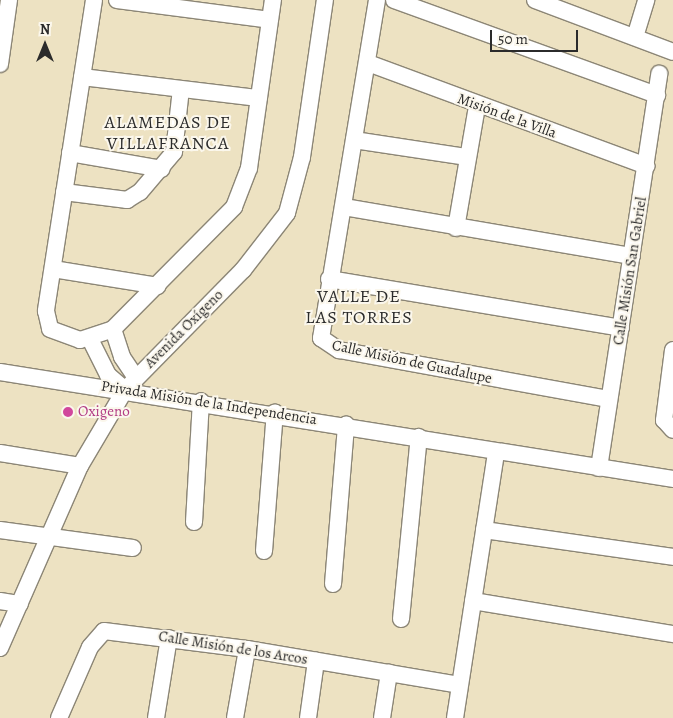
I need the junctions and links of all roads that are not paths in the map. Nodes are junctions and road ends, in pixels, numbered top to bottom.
1 (9, 0) edge
2 (94, 0) edge
3 (117, 0) edge
4 (274, 0) edge
5 (325, 0) edge
6 (377, 0) edge
7 (394, 0) edge
8 (534, 0) edge
9 (646, 0) edge
10 (566, 5) edge
11 (270, 20) junction
12 (635, 37) junction
13 (673, 52) edge
14 (368, 63) junction
15 (0, 64) edge
16 (659, 74) dead end
17 (82, 77) junction
18 (181, 89) junction
19 (657, 95) junction
20 (259, 98) junction
21 (477, 106) junction
22 (354, 140) junction
23 (70, 153) junction
24 (466, 157) junction
25 (647, 166) junction
26 (162, 168) junction
27 (64, 192) junction
28 (344, 207) junction
29 (456, 228) junction
30 (632, 256) junction
31 (53, 269) junction
32 (330, 278) junction
33 (158, 286) junction
34 (621, 328) junction
35 (113, 330) junction
36 (90, 339) junction
37 (673, 350) edge
38 (0, 372) edge
39 (131, 384) junction
40 (608, 399) junction
41 (201, 401) junction
42 (275, 412) junction
43 (346, 425) junction
44 (673, 430) edge
45 (418, 437) junction
46 (496, 452) junction
47 (0, 454) edge
48 (80, 466) junction
49 (599, 468) junction
50 (673, 479) edge
51 (194, 522) dead end
52 (0, 530) edge
53 (484, 530) junction
54 (48, 537) junction
55 (133, 548) dead end
56 (264, 551) dead end
57 (673, 557) edge
58 (332, 584) dead end
59 (0, 601) edge
60 (473, 601) junction
61 (20, 604) junction
62 (401, 619) dead end
63 (673, 634) edge
64 (169, 638) junction
65 (0, 648) edge
66 (246, 649) junction
67 (316, 661) junction
68 (389, 673) junction
69 (459, 685) junction
70 (59, 718) edge
71 (156, 718) edge
72 (235, 718) edge
73 (308, 718) edge
74 (382, 718) edge
75 (455, 718) edge

1 - 15 street
2 - 17 street
3 - 11 street
4 - 11 street
5 - 39 street, Avenida Oxígeno
6 - 14 street, Calle Misión de Guadalupe
7 - 19 street
8 - 10 street
9 - 12 street
10 - 12 street
11 - 20 street
12 - 13 street
14 - 21 street, Misión de la Villa
14 - 22 street, Calle Misión de Guadalupe
16 - 19 street, Calle Misión San Gabriel
17 - 18 street
17 - 23 street
18 - 20 street
18 - 26 street
19 - 25 street, Calle Misión San Gabriel
20 - 33 street
21 - 24 street
21 - 25 street, Misión de la Villa
22 - 24 street
22 - 28 street, Calle Misión de Guadalupe
23 - 26 street
23 - 27 street
24 - 29 street
25 - 30 street, Calle Misión San Gabriel
26 - 27 street
27 - 31 street
28 - 29 street
28 - 32 street, Calle Misión de Guadalupe
29 - 30 street
30 - 34 street, Calle Misión San Gabriel
31 - 33 street
31 - 36 street
32 - 34 street
32 - 40 street, Calle Misión de Guadalupe
33 - 35 street
34 - 40 street, Calle Misión San Gabriel
35 - 36 street
35 - 39 street
36 - 39 street
37 - 44 street
38 - 39 street, Privada Misión de la Independencia
39 - 41 street, Privada Misión de la Independencia
39 - 48 street, Avenida Oxígeno
40 - 49 street, Calle Misión San Gabriel
41 - 42 street, Privada Misión de la Independencia
41 - 51 street
42 - 43 street, Privada Misión de la Independencia
42 - 56 street
43 - 45 street, Privada Misión de la Independencia
43 - 58 street
45 - 46 street, Privada Misión de la Independencia
45 - 62 street
46 - 49 street, Privada Misión de la Independencia
46 - 53 street
47 - 48 street
48 - 54 street, Avenida Oxígeno
49 - 50 street, Privada Misión de la Independencia
52 - 54 street
53 - 57 street
53 - 60 street
54 - 55 street
54 - 61 street, Avenida Oxígeno
59 - 61 street
60 - 63 street
60 - 69 street
61 - 65 street, Avenida Oxígeno
64 - 66 street, Calle Misión de los Arcos
64 - 70 street, Calle Misión de los Arcos
64 - 71 street
66 - 67 street, Calle Misión de los Arcos
66 - 72 street
67 - 68 street, Calle Misión de los Arcos
67 - 73 street
68 - 69 street, Calle Misión de los Arcos
68 - 74 street
69 - 75 street

